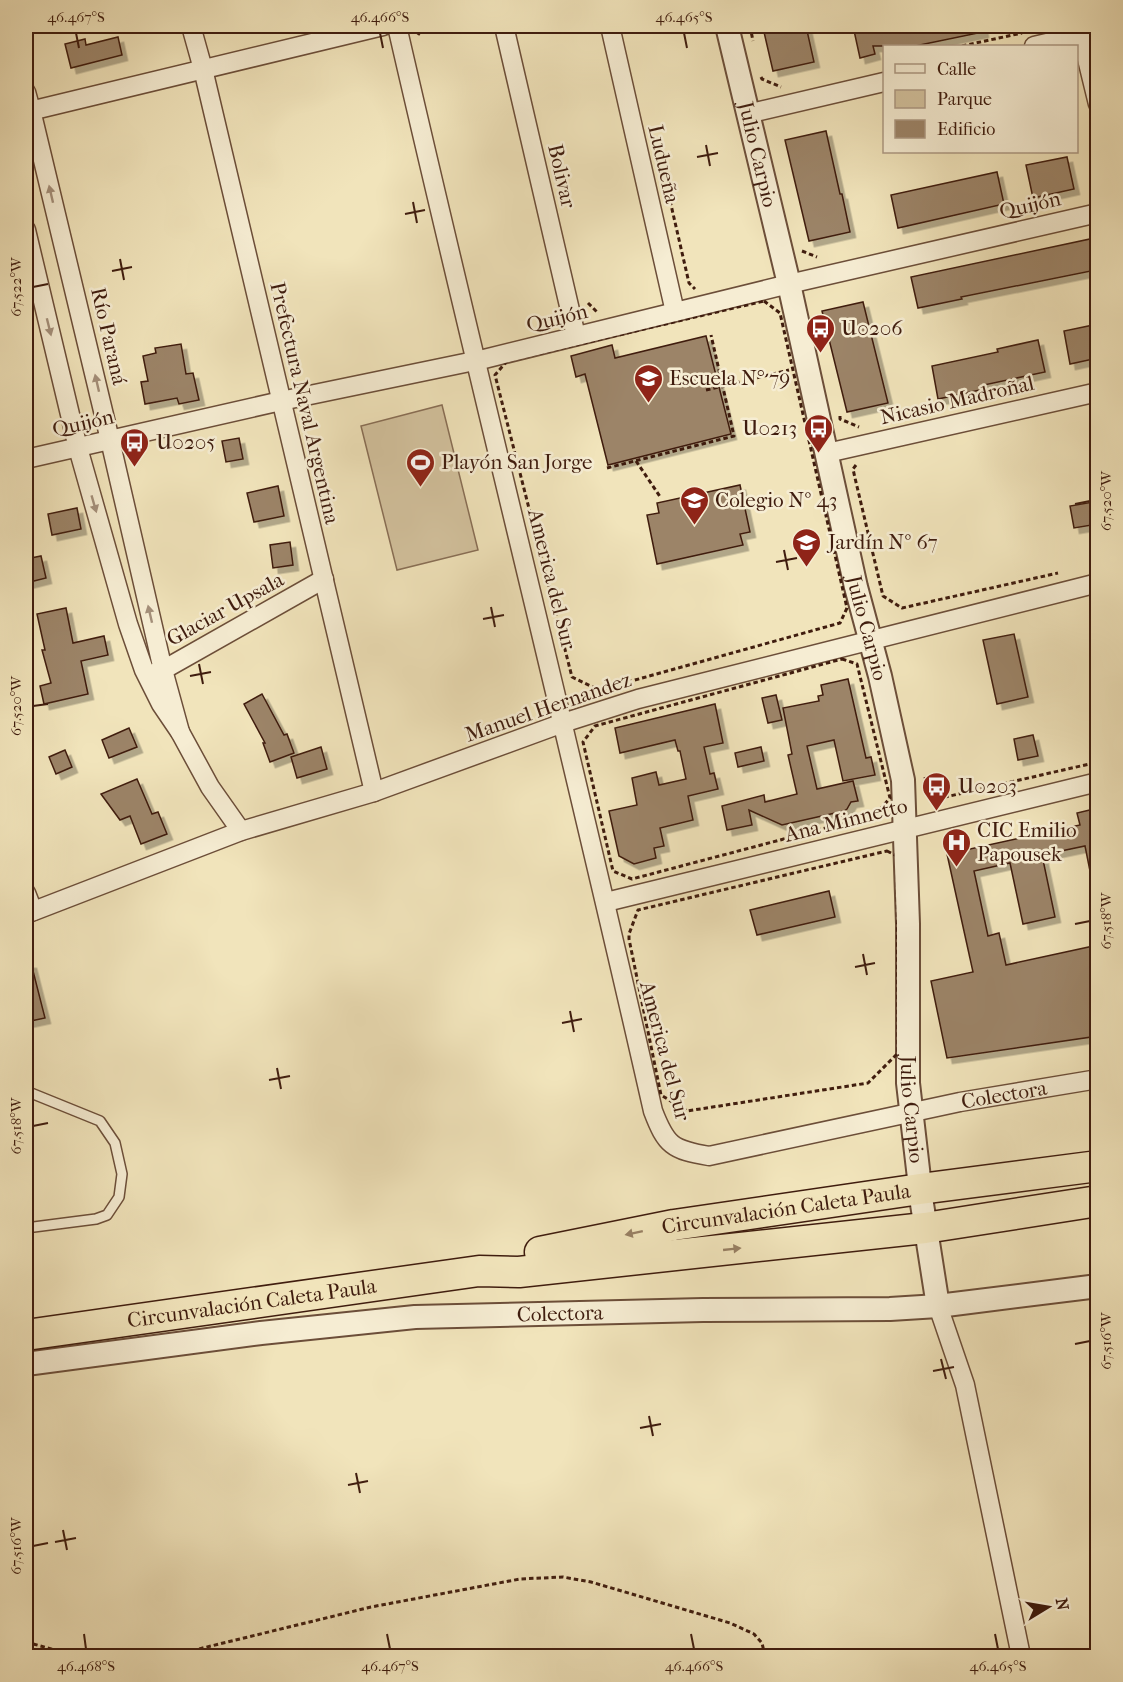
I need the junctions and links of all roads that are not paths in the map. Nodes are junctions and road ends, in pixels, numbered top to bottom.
1 (191, 26) edge
2 (383, 26) edge
3 (397, 26) edge
4 (504, 26) edge
5 (610, 26) edge
6 (727, 26) edge
7 (1080, 30) edge
8 (1030, 39) edge
9 (203, 69) junction
10 (883, 81) edge
11 (26, 92) edge
12 (1098, 104) edge
13 (28, 111) edge
14 (747, 114) junction
15 (1098, 213) edge
16 (26, 230) edge
17 (789, 284) junction
18 (675, 312) junction
19 (576, 336) junction
20 (475, 361) junction
21 (1098, 392) edge
22 (281, 401) junction
23 (110, 440) junction
24 (78, 448) junction
25 (827, 453) junction
26 (26, 459) edge
27 (324, 579) junction
28 (1098, 584) edge
29 (870, 640) junction
30 (155, 673) junction
31 (563, 723) junction
32 (1098, 782) edge
33 (374, 792) junction
34 (905, 828) junction
35 (241, 831) junction
36 (26, 893) edge
37 (606, 902) junction
38 (29, 913) edge
39 (1098, 1079) edge
40 (26, 1090) edge
41 (911, 1113) junction
42 (668, 1142) joint
43 (1088, 1167) edge
44 (1098, 1194) edge
45 (1098, 1201) edge
46 (924, 1209) junction
47 (26, 1228) edge
48 (479, 1271) junction
49 (1098, 1286) edge
50 (938, 1306) junction
51 (26, 1335) edge
52 (26, 1364) edge
53 (1021, 1656) edge

1 - 9 street, Prefectura Naval Argentina
2 - 9 street
3 - 20 street, America del Sur
4 - 19 street, Bolivar
5 - 18 street, Ludueña
6 - 14 street, Julio Carpio
7 - 8 street
7 - 12 street
9 - 13 street
9 - 22 street, Prefectura Naval Argentina
10 - 14 street
11 - 13 street, Río Paraná
23 -> 13 street, Río Paraná
14 - 17 street, Julio Carpio
15 - 17 street, Quijón
16 -> 24 street, Río Paraná
17 - 18 street, Quijón
17 - 25 street, Julio Carpio
18 - 19 street, Quijón
19 - 20 street, Quijón
20 - 22 street, Quijón
20 - 31 street, America del Sur
21 - 25 street, Nicasio Madroñal
22 - 23 street, Quijón
22 - 27 street, Prefectura Naval Argentina
23 - 24 street, Quijón
30 -> 23 street, Río Paraná
24 - 26 street, Quijón
24 -> 30 street, Río Paraná
25 - 29 street, Julio Carpio
27 - 30 street, Glaciar Upsala
27 - 33 street, Prefectura Naval Argentina
28 - 29 street, Manuel Hernandez
29 - 31 street, Manuel Hernandez
29 - 34 street, Julio Carpio
30 - 35 street, Río Paraná
31 - 33 street, Manuel Hernandez
31 - 37 street, America del Sur
32 - 34 street, Ana Minnetto
33 - 35 street, Manuel Hernandez
34 - 37 street, Ana Minnetto
34 - 41 street, Julio Carpio
35 - 38 street, Manuel Hernandez
36 - 38 street
37 - 42 street, America del Sur
39 - 41 street, Colectora
40 - 47 lane
41 - 42 street, Colectora
41 - 46 street, Julio Carpio
43 - 46 highway, Circunvalación Caleta Paula
44 - 46 street
45 - 46 highway, Circunvalación Caleta Paula
48 -> 46 highway, Circunvalación Caleta Paula
46 -> 48 highway, Circunvalación Caleta Paula
46 - 50 street, Julio Carpio
48 - 51 highway, Circunvalación Caleta Paula
49 - 50 street, Colectora
50 - 52 street, Colectora
50 - 53 street

